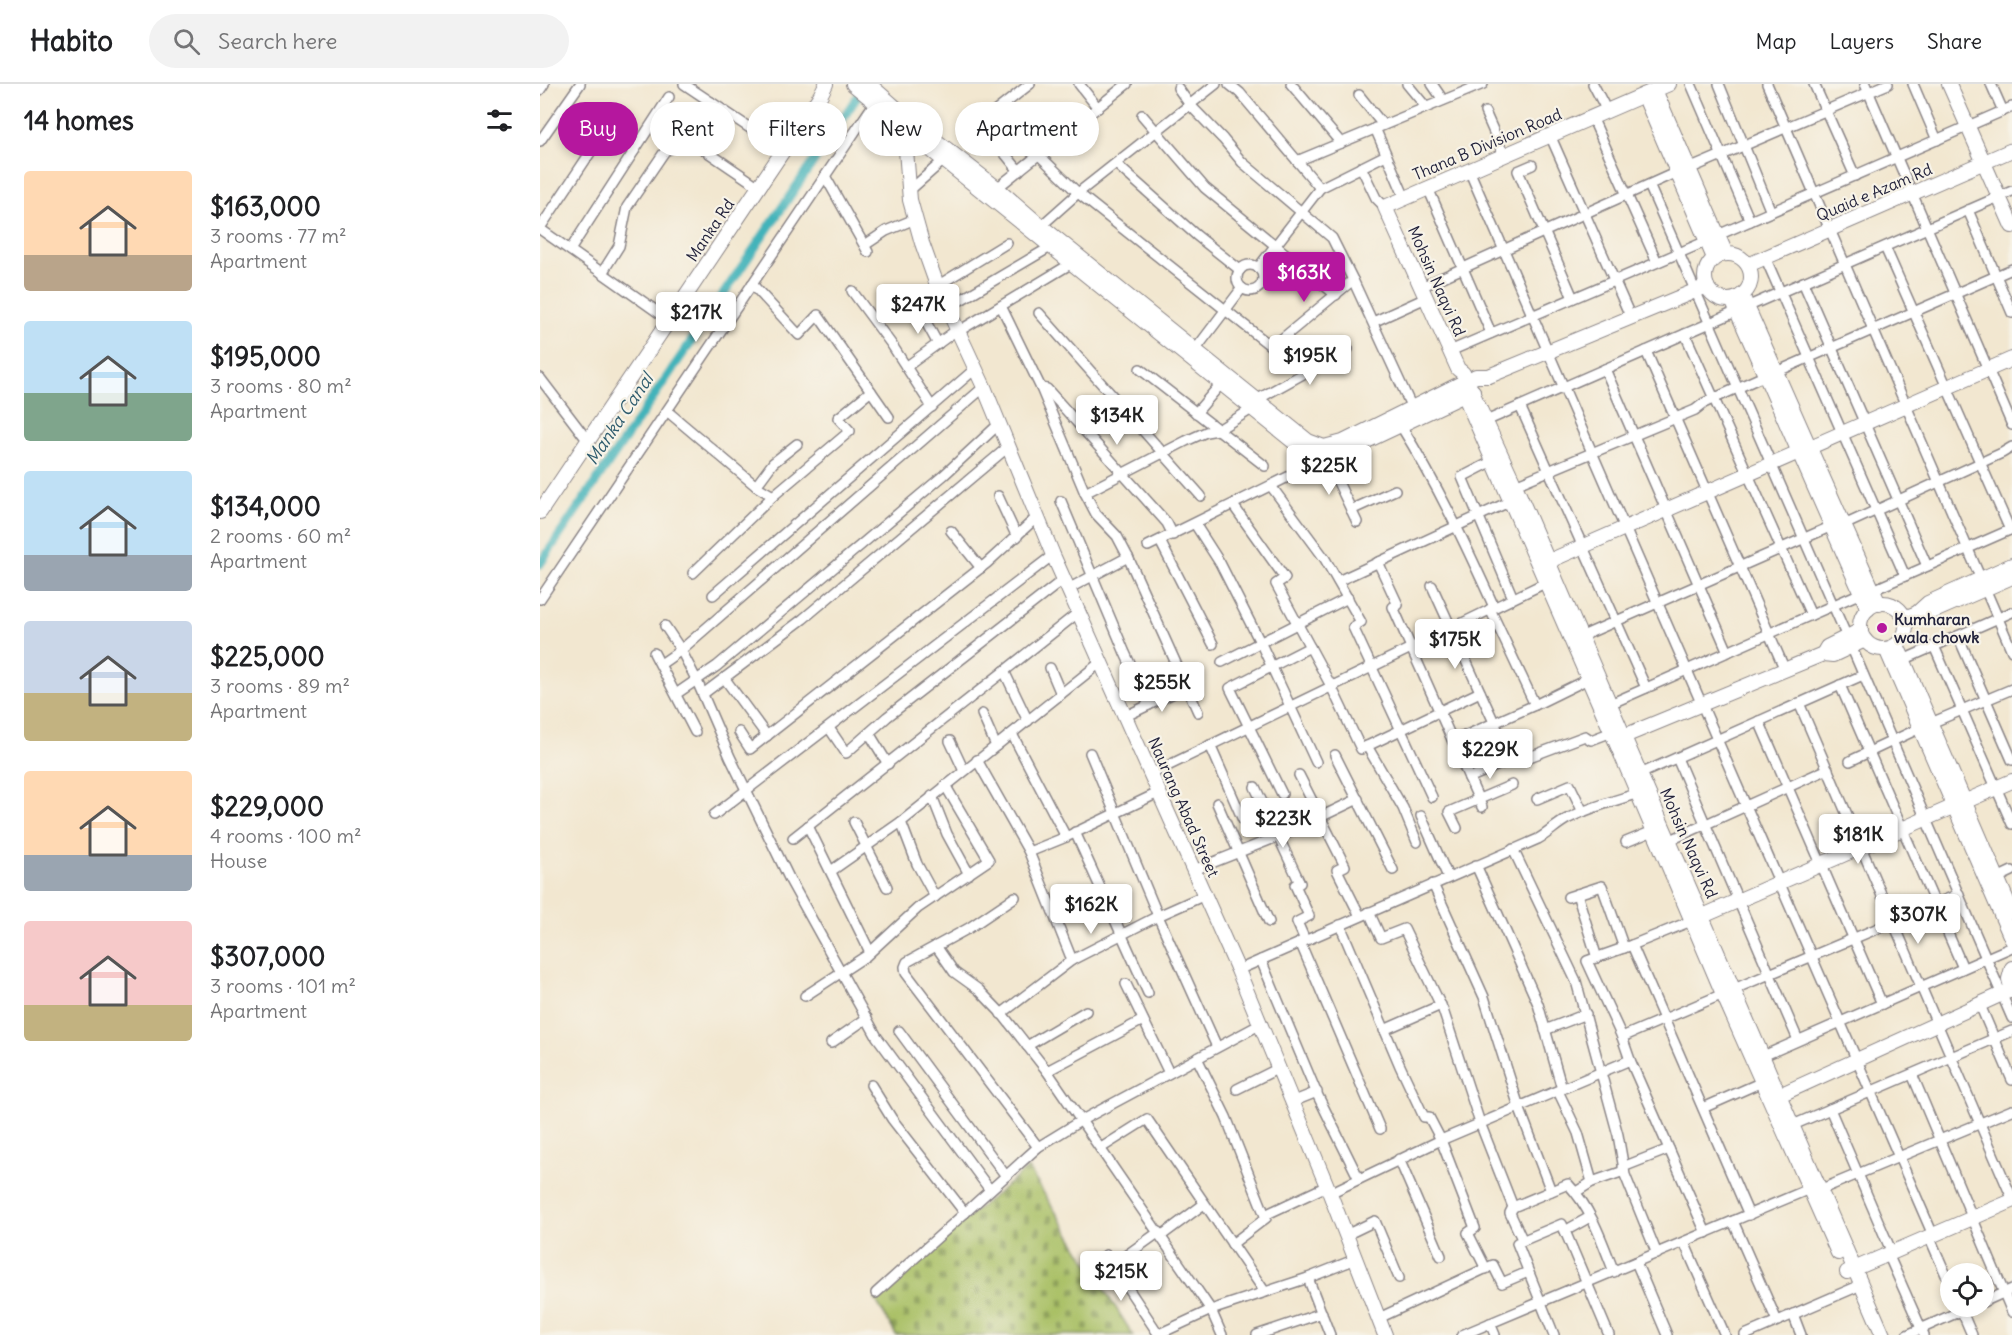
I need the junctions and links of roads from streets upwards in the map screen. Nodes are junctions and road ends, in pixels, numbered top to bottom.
1 (544, 84) edge
2 (684, 84) edge
3 (826, 84) edge
4 (853, 84) edge
5 (1030, 84) edge
6 (1079, 84) edge
7 (1127, 84) edge
8 (1216, 84) edge
9 (1229, 84) edge
10 (1291, 84) edge
11 (1407, 84) edge
12 (1432, 84) edge
13 (1483, 84) edge
14 (1593, 84) edge
15 (1669, 84) edge
16 (1691, 84) edge
17 (1719, 84) edge
18 (1767, 84) edge
19 (1814, 84) edge
20 (1888, 84) edge
21 (1913, 84) edge
22 (1949, 84) edge
23 (1991, 84) edge
24 (574, 87) edge
25 (1178, 88) dead end
26 (1867, 88) edge
27 (540, 90) edge
28 (876, 91) edge
29 (1649, 92) junction
30 (1359, 95) dead end
31 (669, 97) dead end
32 (1443, 100) junction
33 (711, 102) edge
34 (816, 102) edge
35 (886, 102) edge
36 (1093, 102) edge
37 (1190, 105) junction
38 (1099, 107) edge
39 (1426, 107) junction
40 (2008, 109) edge
41 (1607, 111) junction
42 (1826, 111) junction
43 (1485, 112) dead end
44 (1142, 114) dead end
45 (1592, 117) junction
46 (1379, 127) junction
47 (1968, 127) junction
48 (1786, 128) junction
49 (1156, 132) junction
50 (1550, 135) junction
51 (1937, 140) junction
52 (540, 141) edge
53 (1341, 143) junction
54 (638, 145) edge
55 (1744, 146) junction
56 (943, 150) edge
57 (2012, 150) edge
58 (1386, 154) junction
59 (1504, 155) junction
60 (1722, 155) junction
61 (588, 156) edge
62 (631, 156) edge
63 (661, 156) edge
64 (713, 156) edge
65 (781, 156) edge
66 (906, 156) edge
67 (940, 156) edge
68 (1037, 156) edge
69 (1039, 156) edge
70 (1897, 157) junction
71 (944, 160) junction
72 (1297, 161) junction
73 (1985, 162) junction
74 (1116, 164) junction
75 (1532, 165) dead end
76 (1361, 167) junction
77 (1469, 170) junction
78 (1019, 171) junction
79 (1683, 171) junction
80 (825, 176) junction
81 (1855, 176) junction
82 (1649, 185) junction
83 (759, 187) junction
84 (997, 188) junction
85 (1320, 188) junction
86 (1428, 188) junction
87 (909, 191) junction
88 (1078, 193) junction
89 (1815, 193) junction
90 (1912, 194) junction
91 (2006, 194) edge
92 (1627, 195) junction
93 (1405, 198) junction
94 (1385, 207) junction
95 (1968, 210) junction
96 (1771, 212) junction
97 (1300, 213) junction
98 (1585, 214) junction
99 (915, 219) junction
100 (1750, 221) junction
101 (1041, 226) junction
102 (2012, 226) edge
103 (540, 228) edge
104 (1926, 228) junction
105 (1830, 229) junction
106 (1544, 232) junction
107 (1712, 238) junction
108 (1008, 243) dead end
109 (1052, 246) junction
110 (1276, 246) junction
111 (1885, 246) junction
112 (570, 250) junction
113 (1504, 250) junction
114 (1678, 253) junction
115 (1720, 256) junction
116 (1765, 258) junction
117 (1072, 262) junction
118 (1656, 262) junction
119 (1845, 264) junction
120 (1748, 265) junction
121 (1258, 268) junction
122 (1463, 268) junction
123 (2012, 269) edge
124 (1240, 270) junction
125 (602, 273) junction
126 (1996, 276) junction
127 (1353, 280) junction
128 (1614, 280) junction
129 (1803, 282) junction
130 (752, 284) junction
131 (937, 286) junction
132 (1242, 288) junction
133 (1701, 289) junction
134 (852, 291) dead end
135 (1424, 292) junction
136 (1780, 292) junction
137 (1956, 293) junction
138 (1336, 295) junction
139 (1573, 298) junction
140 (1740, 303) junction
141 (1001, 306) junction
142 (947, 308) junction
143 (1225, 310) junction
144 (1914, 312) junction
145 (921, 313) dead end
146 (1039, 313) dead end
147 (2012, 313) edge
148 (1532, 316) junction
149 (1631, 318) junction
150 (669, 320) junction
151 (1372, 322) junction
152 (1709, 323) junction
153 (959, 330) junction
154 (1874, 330) junction
155 (1491, 333) junction
156 (1685, 334) junction
157 (938, 344) junction
158 (1832, 348) junction
159 (1196, 349) junction
160 (1348, 349) dead end
161 (1450, 351) junction
162 (1646, 351) junction
163 (1548, 352) junction
164 (1809, 358) junction
165 (2012, 359) edge
166 (906, 367) junction
167 (975, 369) junction
168 (1140, 369) dead end
169 (1605, 369) junction
170 (1988, 370) junction
171 (1771, 373) junction
172 (540, 378) edge
173 (1225, 379) junction
174 (984, 387) junction
175 (1563, 387) junction
176 (1947, 387) junction
177 (1041, 388) junction
178 (1466, 388) junction
179 (1738, 388) junction
180 (871, 391) junction
181 (1714, 398) junction
182 (1258, 404) junction
183 (1906, 405) junction
184 (932, 406) junction
185 (1520, 406) junction
186 (1412, 408) junction
187 (667, 411) junction
188 (1196, 412) junction
189 (889, 417) dead end
190 (1675, 418) junction
191 (1486, 421) junction
192 (1865, 423) junction
193 (999, 424) junction
194 (2012, 425) edge
195 (1401, 426) junction
196 (1218, 429) junction
197 (1842, 433) junction
198 (1634, 435) junction
199 (588, 441) junction
200 (797, 444) dead end
201 (1008, 447) junction
202 (2012, 447) edge
203 (1805, 449) junction
204 (1163, 453) junction
205 (1592, 453) junction
206 (1321, 458) junction
207 (1493, 461) junction
208 (1980, 463) junction
209 (1771, 464) junction
210 (1265, 466) dead end
211 (1549, 471) junction
212 (1123, 474) junction
213 (1748, 474) junction
214 (1940, 482) junction
215 (1515, 485) junction
216 (756, 486) junction
217 (1270, 486) junction
218 (1395, 490) dead end
219 (1707, 492) junction
220 (1085, 493) junction
221 (773, 496) junction
222 (998, 496) dead end
223 (1201, 496) dead end
224 (1899, 500) junction
225 (1060, 501) dead end
226 (1511, 501) junction
227 (1233, 505) junction
228 (1352, 510) junction
229 (1666, 510) junction
230 (1876, 510) junction
231 (540, 512) edge
232 (1479, 516) junction
233 (1037, 517) junction
234 (1358, 522) dead end
235 (1195, 524) junction
236 (1838, 525) junction
237 (1457, 526) junction
238 (1625, 528) junction
239 (2011, 529) edge
240 (951, 531) dead end
241 (1173, 535) junction
242 (1017, 537) junction
243 (1804, 539) junction
244 (1160, 541) junction
245 (1148, 546) dead end
246 (1583, 546) junction
247 (1968, 548) junction
248 (1781, 549) junction
249 (1053, 555) junction
250 (1128, 557) junction
251 (1378, 562) junction
252 (1543, 564) junction
253 (1928, 566) junction
254 (2012, 566) edge
255 (1740, 567) junction
256 (981, 568) junction
257 (693, 573) dead end
258 (1093, 576) junction
259 (1905, 576) junction
260 (2012, 577) edge
261 (1338, 581) junction
262 (1545, 583) junction
263 (1066, 584) junction
264 (1983, 584) junction
265 (1699, 585) junction
266 (1432, 586) dead end
267 (1867, 592) junction
268 (713, 595) dead end
269 (1348, 598) junction
270 (1513, 598) junction
271 (540, 599) edge
272 (1658, 603) junction
273 (1833, 605) junction
274 (1873, 606) junction
275 (1492, 608) junction
276 (1078, 612) junction
277 (2012, 612) edge
278 (1811, 615) junction
279 (1911, 615) junction
280 (1998, 618) junction
281 (1616, 621) junction
282 (1297, 623) junction
283 (666, 626) dead end
284 (1452, 628) junction
285 (1769, 633) junction
286 (1863, 635) junction
287 (1958, 636) junction
288 (1581, 637) junction
289 (1849, 641) junction
290 (1260, 642) junction
291 (1213, 644) dead end
292 (1934, 646) junction
293 (1310, 647) junction
294 (1891, 647) junction
295 (1411, 648) junction
296 (681, 650) junction
297 (2012, 651) edge
298 (1728, 652) junction
299 (654, 653) dead end
300 (1903, 660) junction
301 (1101, 662) junction
302 (1222, 662) dead end
303 (661, 664) junction
304 (1271, 666) junction
305 (1371, 667) junction
306 (1050, 668) dead end
307 (1687, 670) junction
308 (1785, 670) junction
309 (1004, 671) junction
310 (1863, 675) junction
311 (725, 680) junction
312 (1588, 680) junction
313 (697, 681) junction
314 (1840, 685) junction
315 (1188, 686) junction
316 (1331, 686) junction
317 (1646, 688) junction
318 (2012, 689) edge
319 (1480, 692) junction
320 (676, 694) junction
321 (703, 694) junction
322 (1061, 694) junction
323 (1986, 700) junction
324 (1799, 703) junction
325 (1610, 704) junction
326 (1702, 704) junction
327 (1149, 705) junction
328 (1535, 705) junction
329 (1290, 706) junction
330 (1962, 710) junction
331 (1198, 712) dead end
332 (1439, 712) junction
333 (982, 714) dead end
334 (1126, 716) junction
335 (1028, 720) junction
336 (1759, 722) junction
337 (1494, 723) junction
338 (1249, 726) junction
339 (1926, 726) junction
340 (829, 728) junction
341 (1400, 730) junction
342 (696, 732) dead end
343 (739, 732) dead end
344 (869, 733) junction
345 (1012, 734) junction
346 (767, 736) junction
347 (1617, 736) junction
348 (1717, 740) junction
349 (950, 741) dead end
350 (1453, 741) junction
351 (1892, 741) junction
352 (1503, 742) dead end
353 (1210, 745) junction
354 (996, 746) junction
355 (1367, 746) junction
356 (1869, 752) junction
357 (1090, 753) dead end
358 (1335, 755) dead end
359 (1677, 758) junction
360 (977, 760) junction
361 (1850, 760) dead end
362 (2012, 760) edge
363 (1316, 762) dead end
364 (888, 764) junction
365 (1828, 769) junction
366 (964, 771) junction
367 (1152, 774) junction
368 (1640, 774) junction
369 (1299, 775) dead end
370 (1469, 778) junction
371 (2012, 781) edge
372 (945, 785) junction
373 (1512, 785) dead end
374 (1255, 787) dead end
375 (1788, 787) junction
376 (1996, 788) junction
377 (748, 790) junction
378 (1160, 792) junction
379 (1282, 794) dead end
380 (1636, 794) junction
381 (932, 796) junction
382 (1432, 797) dead end
383 (1358, 799) junction
384 (1537, 799) dead end
385 (1217, 803) dead end
386 (1480, 803) junction
387 (1960, 804) junction
388 (1746, 806) junction
389 (1583, 812) junction
390 (1115, 813) junction
391 (714, 815) dead end
392 (1421, 816) dead end
393 (1320, 817) junction
394 (1926, 819) junction
395 (1243, 820) dead end
396 (854, 822) dead end
397 (901, 822) junction
398 (1705, 825) junction
399 (2012, 825) edge
400 (808, 826) junction
401 (1457, 828) dead end
402 (1903, 829) junction
403 (1653, 831) junction
404 (1071, 835) junction
405 (1279, 836) junction
406 (793, 838) dead end
407 (1417, 842) dead end
408 (1626, 842) dead end
409 (1664, 843) junction
410 (868, 846) junction
411 (1861, 847) junction
412 (1513, 849) junction
413 (1029, 852) junction
414 (1238, 852) junction
415 (1821, 864) junction
416 (1476, 865) junction
417 (1194, 870) junction
418 (1393, 870) dead end
419 (831, 871) junction
420 (2012, 871) edge
421 (969, 874) junction
422 (1448, 877) junction
423 (1997, 878) junction
424 (1779, 882) junction
425 (1433, 884) junction
426 (887, 887) dead end
427 (1959, 894) junction
428 (1205, 895) junction
429 (935, 897) junction
430 (1015, 897) dead end
431 (1738, 900) junction
432 (1935, 904) junction
433 (1369, 912) junction
434 (2012, 912) edge
435 (1158, 916) junction
436 (1360, 916) junction
437 (1697, 918) junction
438 (1269, 922) dead end
439 (1893, 922) junction
440 (1340, 925) junction
441 (1120, 935) junction
442 (1854, 938) junction
443 (2012, 940) edge
444 (1303, 941) junction
445 (936, 946) junction
446 (1628, 947) junction
447 (2012, 947) edge
448 (870, 952) junction
449 (1812, 956) junction
450 (1597, 958) junction
451 (1986, 958) junction
452 (1072, 960) junction
453 (1261, 960) junction
454 (1963, 968) junction
455 (2012, 968) edge
456 (1238, 970) junction
457 (842, 972) junction
458 (1769, 974) junction
459 (1126, 984) dead end
460 (1921, 987) junction
461 (1728, 992) junction
462 (2009, 992) edge
463 (1148, 993) dead end
464 (805, 996) dead end
465 (1882, 1004) junction
466 (1441, 1005) junction
467 (1980, 1005) junction
468 (1086, 1011) dead end
469 (1001, 1014) junction
470 (1586, 1014) junction
471 (2012, 1017) edge
472 (867, 1018) junction
473 (1664, 1019) junction
474 (1143, 1020) junction
475 (1840, 1022) junction
476 (1261, 1024) junction
477 (1937, 1024) junction
478 (1384, 1030) junction
479 (1545, 1030) junction
480 (899, 1031) dead end
481 (2012, 1031) edge
482 (1622, 1037) junction
483 (1995, 1039) junction
484 (1798, 1040) junction
485 (831, 1043) dead end
486 (1027, 1046) junction
487 (1217, 1047) junction
488 (1762, 1056) junction
489 (1952, 1057) junction
490 (1197, 1058) junction
491 (1630, 1060) junction
492 (1857, 1060) junction
493 (1279, 1068) junction
494 (1047, 1071) junction
495 (1602, 1072) junction
496 (1169, 1073) junction
497 (1912, 1074) junction
498 (2012, 1080) edge
499 (1761, 1082) junction
500 (871, 1085) dead end
501 (1237, 1089) dead end
502 (1560, 1090) junction
503 (1317, 1092) junction
504 (1871, 1092) junction
505 (1775, 1098) junction
506 (1292, 1102) junction
507 (1519, 1107) junction
508 (1703, 1108) junction
509 (1830, 1109) junction
510 (2012, 1110) edge
511 (1082, 1120) junction
512 (1480, 1123) junction
513 (1980, 1124) junction
514 (1793, 1125) junction
515 (1380, 1129) dead end
516 (1441, 1140) junction
517 (1940, 1140) junction
518 (1038, 1147) junction
519 (1101, 1148) junction
520 (1669, 1149) junction
521 (1899, 1157) junction
522 (1399, 1159) junction
523 (1624, 1169) junction
524 (1858, 1174) junction
525 (1006, 1176) junction
526 (1359, 1179) junction
527 (1592, 1182) junction
528 (1815, 1189) junction
529 (990, 1190) junction
530 (1329, 1190) junction
531 (1551, 1191) junction
532 (1576, 1192) junction
533 (2012, 1199) edge
534 (1204, 1204) junction
535 (1513, 1207) junction
536 (965, 1213) junction
537 (1265, 1215) junction
538 (1749, 1215) junction
539 (1590, 1217) junction
540 (1972, 1218) junction
541 (1733, 1221) junction
542 (1565, 1231) junction
543 (1706, 1233) junction
544 (1160, 1234) junction
545 (1346, 1235) junction
546 (1931, 1236) junction
547 (1522, 1239) junction
548 (1684, 1242) junction
549 (1232, 1244) junction
550 (1657, 1254) junction
551 (1890, 1254) junction
552 (1106, 1255) dead end
553 (1441, 1256) dead end
554 (1356, 1259) junction
555 (1636, 1262) junction
556 (1942, 1263) edge
557 (1113, 1265) junction
558 (1486, 1269) junction
559 (1851, 1271) junction
560 (1528, 1272) junction
561 (1614, 1272) junction
562 (1308, 1278) junction
563 (1399, 1278) dead end
564 (1587, 1283) junction
565 (1854, 1288) junction
566 (2008, 1291) edge
567 (1265, 1292) junction
568 (876, 1293) dead end
569 (1994, 1297) edge
570 (1540, 1303) junction
571 (1211, 1310) junction
572 (2012, 1312) edge
573 (1322, 1313) junction
574 (1793, 1314) junction
575 (1948, 1317) edge
576 (1964, 1317) edge
577 (1378, 1318) junction
578 (1777, 1321) junction
579 (1490, 1323) junction
580 (1923, 1332) edge
581 (1159, 1335) edge
582 (1222, 1335) edge
583 (1257, 1335) edge
584 (1330, 1335) edge
585 (1385, 1335) edge
586 (1462, 1335) edge
587 (1495, 1335) edge
588 (1554, 1335) edge
589 (1609, 1335) edge
590 (1666, 1335) edge
591 (1725, 1335) edge
592 (1745, 1335) edge
593 (1802, 1335) edge
594 (1873, 1335) edge
595 (1882, 1335) edge
596 (1907, 1335) edge
597 (1972, 1335) edge

1 - 27 street
2 - 33 street
3 - 34 street, Manka Rd
4 - 28 street
5 - 78 street
6 - 36 street
7 - 38 street
8 - 37 street
9 - 72 street
10 - 53 street
11 - 39 street
12 - 32 street
13 - 32 street
14 - 41 street
15 - 29 street, Thana B Division Road
16 - 60 street
17 - 55 street
18 - 48 street
19 - 42 street
20 - 26 street
21 - 51 street
22 - 47 street
23 - 40 street
24 - 52 street
25 - 37 street
26 - 42 street
26 - 70 street
28 - 35 street
28 - 80 street
29 - 41 street, Thana B Division Road
29 - 79 street
30 - 46 street
31 - 54 street
32 - 39 street
37 - 49 street
37 - 97 street
39 - 46 street
40 - 47 street
41 - 45 street, Thana B Division Road
42 - 48 street
42 - 81 street
43 - 59 street
44 - 49 street
45 - 50 street, Thana B Division Road
45 - 92 street
46 - 53 street
46 - 58 street
47 - 51 street
47 - 73 street
48 - 55 street
48 - 89 street
49 - 74 street
49 - 110 street
50 - 59 street, Thana B Division Road
50 - 98 street
51 - 70 street
53 - 72 street
55 - 60 street
55 - 96 street
56 - 84 street
57 - 73 street, Quaid e Azam Rd
58 - 76 street
58 - 93 street
59 - 77 street, Thana B Division Road
60 - 79 street
60 - 100 street
61 - 103 street
62 - 112 street
63 - 125 street
64 - 83 street
65 - 83 street, Manka Rd
66 - 87 street, Naurang Abad Street
67 - 71 street
68 - 78 street
69 - 88 street
70 - 81 street
70 - 90 street
71 - 87 street
71 - 109 street
72 - 85 street
73 - 90 street, Quaid e Azam Rd
73 - 91 street
74 - 88 street
74 - 124 street
75 - 106 street
76 - 85 street
76 - 94 street
77 - 86 street, Thana B Division Road
77 - 113 street
78 - 84 street
79 - 82 street
79 - 107 street
80 - 99 street
80 - 130 street
81 - 89 street
82 - 92 street
82 - 114 street
83 - 150 street, Manka Rd
84 - 101 street
85 - 97 street
86 - 93 street, Thana B Division Road
86 - 122 street
87 - 99 street, Naurang Abad Street
88 - 101 street
88 - 143 street
89 - 96 street
89 - 105 street
90 - 104 street
90 - 105 street, Quaid e Azam Rd
91 - 95 street
91 - 102 street
92 - 98 street
92 - 118 street
93 - 94 street, Thana B Division Road
94 - 135 street, Mohsin Naqvi Rd
95 - 104 street
95 - 126 street
96 - 100 street
97 - 110 street
97 - 127 street
98 - 106 street
98 - 128 street
99 - 131 street, Naurang Abad Street
100 - 107 street
101 - 159 street
103 - 112 street
104 - 111 street
104 - 137 street
105 - 116 street, Quaid e Azam Rd
105 - 119 street
106 - 113 street
106 - 139 street
107 - 114 street
107 - 115 street
108 - 131 street
109 - 117 street
109 - 142 street
110 - 121 street
110 - 138 street
111 - 119 street
111 - 144 street
112 - 125 street
113 - 122 street
113 - 148 street
114 - 118 street
114 - 133 street
115 - 120 street
115 - 133 street
116 - 120 street, Quaid e Azam Rd
116 - 136 street
117 - 141 street
117 - 173 street
118 - 128 street
119 - 129 street
119 - 154 street
120 - 140 street
121 - 124 street
121 - 132 street
122 - 135 street
122 - 155 street
123 - 126 street
124 - 132 street
125 - 150 street
126 - 137 street
126 - 147 street
127 - 138 street
127 - 151 street
128 - 139 street
128 - 149 street
129 - 136 street
129 - 158 street
130 - 180 street
130 - 187 street
131 - 142 street, Naurang Abad Street
132 - 143 street
133 - 140 street
133 - 149 street
133 - 152 street
134 - 166 street
135 - 151 street
135 - 161 street, Mohsin Naqvi Rd
136 - 140 street
136 - 164 street
137 - 144 street
137 - 170 street
138 - 143 street
139 - 148 street
140 - 152 street
140 - 171 street
141 - 153 street
141 - 177 street
142 - 153 street, Naurang Abad Street
143 - 159 street
144 - 154 street
144 - 176 street
145 - 157 street
146 - 204 street
148 - 155 street
148 - 163 street
149 - 163 street
150 - 199 street, Manka Rd
151 - 186 street
152 - 156 street
152 - 179 street
153 - 157 street
153 - 167 street, Naurang Abad Street
154 - 158 street
154 - 183 street
155 - 161 street
156 - 162 street
156 - 181 street
157 - 166 street
158 - 164 street
158 - 192 street
159 - 173 street
160 - 182 street
161 - 178 street, Mohsin Naqvi Rd
162 - 169 street
162 - 190 street
163 - 175 street
163 - 178 street
164 - 171 street
164 - 197 street
165 - 170 street
166 - 184 street
167 - 174 street, Naurang Abad Street
167 - 184 street
168 - 188 street
169 - 175 street
169 - 198 street
170 - 176 street
170 - 194 street
171 - 179 street
171 - 203 street
172 - 199 street
173 - 182 street
173 - 188 street
174 - 193 street, Naurang Abad Street
174 - 296 street
175 - 185 street
175 - 205 street
176 - 183 street
176 - 208 street
177 - 212 street
177 - 220 street
178 - 186 street
178 - 191 street, Mohsin Naqvi Rd
178 - 195 street
178 - 207 street, Mohsin Naqvi Rd
179 - 181 street
179 - 209 street
180 - 189 street
180 - 221 street
181 - 190 street
181 - 213 street
182 - 186 street
182 - 196 street
182 - 206 street
183 - 192 street
183 - 214 street
184 - 268 street
185 - 191 street
185 - 211 street
187 - 216 street
187 - 271 street
188 - 196 street
190 - 198 street
190 - 219 street
191 - 215 street, Mohsin Naqvi Rd
192 - 197 street
192 - 224 street
193 - 201 street, Naurang Abad Street
193 - 313 street
195 - 206 street
195 - 237 street
196 - 204 street
196 - 210 street
197 - 203 street
197 - 230 street
198 - 205 street
198 - 229 street
199 - 231 street, Manka Rd
200 - 216 street
201 - 233 street, Naurang Abad Street
201 - 311 street
202 - 208 street
203 - 209 street
203 - 236 street
204 - 212 street
204 - 223 street
205 - 211 street
205 - 238 street
206 - 217 street
206 - 228 street
207 - 226 street, Mohsin Naqvi Rd
207 - 232 street
208 - 214 street
208 - 239 street
209 - 213 street
209 - 243 street
211 - 215 street
211 - 246 street
212 - 220 street
212 - 241 street
213 - 219 street
213 - 248 street
214 - 224 street
214 - 247 street
215 - 252 street, Mohsin Naqvi Rd
216 - 221 street
217 - 227 street
217 - 261 street
218 - 228 street
219 - 229 street
219 - 255 street
220 - 250 street
221 - 257 street
222 - 242 street
224 - 230 street
224 - 253 street
225 - 258 street
226 - 232 street
226 - 252 street, Mohsin Naqvi Rd
227 - 235 street
227 - 282 street
228 - 234 street
229 - 238 street
229 - 265 street
230 - 236 street
230 - 259 street
232 - 237 street
232 - 270 street
233 - 242 street
233 - 249 street, Naurang Abad Street
235 - 241 street
235 - 290 street
236 - 243 street
236 - 267 street
237 - 251 street
237 - 275 street
238 - 246 street
238 - 272 street
239 - 247 street
240 - 256 street
241 - 244 street
242 - 256 street
243 - 248 street
243 - 273 street
244 - 245 street
244 - 291 street
246 - 252 street
246 - 281 street
247 - 253 street
247 - 264 street
248 - 255 street
248 - 278 street
249 - 263 street, Naurang Abad Street
249 - 340 street
250 - 258 street
250 - 315 street
251 - 261 street
251 - 295 street
252 - 262 street, Mohsin Naqvi Rd
252 - 288 street, Mohsin Naqvi Rd
253 - 259 street
254 - 264 street
255 - 265 street
255 - 285 street
256 - 346 street
258 - 263 street
258 - 327 street
259 - 267 street
260 - 264 street
261 - 269 street
262 - 270 street
262 - 312 street, Mohsin Naqvi Rd
263 - 276 street, Naurang Abad Street
263 - 344 street
264 - 279 street
264 - 280 street
265 - 272 street
265 - 298 street
266 - 284 street
267 - 273 street
267 - 274 street
269 - 282 street
269 - 305 street
270 - 275 street
272 - 281 street
272 - 307 street
273 - 278 street
273 - 289 street
274 - 279 street
274 - 286 street
275 - 284 street
275 - 328 street
276 - 301 street, Naurang Abad Street
276 - 309 street
277 - 280 street
278 - 285 street
279 - 294 street
280 - 287 street
280 - 297 street
281 - 288 street
281 - 317 street
282 - 290 street
282 - 293 street
283 - 296 street
284 - 295 street
284 - 319 street
285 - 298 street
285 - 308 street
286 - 289 street
286 - 294 street
287 - 292 street
287 - 323 street
288 - 325 street, Mohsin Naqvi Rd
289 - 308 street
289 - 310 street
290 - 302 street
290 - 304 street
292 - 300 street
292 - 330 street
293 - 304 street
293 - 316 street
294 - 300 street
294 - 339 street
295 - 305 street
295 - 332 street
296 - 303 street
296 - 313 street
298 - 307 street
299 - 303 street
300 - 339 street
301 - 322 street
301 - 334 street, Naurang Abad Street
303 - 320 street
304 - 329 street
304 - 338 street
305 - 316 street
305 - 341 street
306 - 322 street
307 - 317 street
307 - 326 street
308 - 326 street
309 - 335 street
309 - 364 street
310 - 314 street
310 - 351 street
311 - 321 street
311 - 346 street
312 - 328 street
312 - 347 street, Mohsin Naqvi Rd
313 - 320 street
313 - 321 street
314 - 324 street
314 - 356 street
315 - 327 street
315 - 331 street
316 - 329 street
316 - 355 street
317 - 325 street
318 - 323 street
319 - 332 street
319 - 337 street
320 - 342 street
321 - 377 street
322 - 335 street
323 - 330 street
323 - 362 street
324 - 336 street
324 - 365 street
325 - 347 street, Mohsin Naqvi Rd
326 - 347 street
326 - 348 street
327 - 334 street
328 - 337 street
329 - 338 street
329 - 363 street
330 - 339 street
330 - 376 street
332 - 341 street
332 - 350 street
333 - 354 street
334 - 367 street, Naurang Abad Street
335 - 345 street
336 - 348 street
336 - 375 street
337 - 350 street
337 - 352 street
338 - 353 street
338 - 379 street
339 - 351 street
339 - 387 street
340 - 344 street
340 - 377 street
341 - 355 street
341 - 382 street
343 - 346 street
344 - 364 street
345 - 354 street
345 - 404 street
347 - 368 street, Mohsin Naqvi Rd
347 - 370 street
347 - 380 street, Mohsin Naqvi Rd
348 - 359 street
348 - 388 street
349 - 366 street
350 - 370 street
351 - 356 street
351 - 394 street
353 - 367 street
353 - 395 street
354 - 360 street
355 - 407 street
356 - 361 street
356 - 402 street
357 - 390 street
358 - 383 street
359 - 368 street
359 - 398 street
360 - 366 street
360 - 413 street
364 - 400 street
365 - 375 street
365 - 411 street
366 - 372 street
367 - 378 street, Naurang Abad Street
368 - 409 street, Mohsin Naqvi Rd
369 - 393 street
370 - 386 street
371 - 376 street
372 - 381 street
372 - 421 street
373 - 386 street
374 - 405 street
375 - 388 street
375 - 415 street
376 - 387 street
376 - 399 street
377 - 391 street
377 - 457 street
378 - 390 street
378 - 417 street, Naurang Abad Street
380 - 389 street
380 - 403 street, Mohsin Naqvi Rd
381 - 397 street
381 - 421 street
383 - 393 street
383 - 418 street
384 - 389 street
385 - 414 street
386 - 401 street
387 - 394 street
387 - 423 street
387 - 443 street
388 - 398 street
388 - 424 street
389 - 412 street
390 - 404 street
390 - 435 street
392 - 422 street
393 - 405 street
393 - 436 street
394 - 402 street
394 - 427 street
396 - 410 street
397 - 410 street
397 - 429 street
398 - 409 street
398 - 431 street
400 - 406 street
400 - 419 street
402 - 411 street
402 - 432 street
403 - 408 street
403 - 409 street, Mohsin Naqvi Rd
404 - 413 street
404 - 441 street
405 - 414 street
405 - 444 street
409 - 437 street, Mohsin Naqvi Rd
410 - 419 street
410 - 426 street
411 - 415 street
411 - 439 street
412 - 416 street
412 - 470 street
413 - 452 street
414 - 417 street
414 - 438 street
415 - 424 street
415 - 442 street
416 - 422 street
416 - 479 street
417 - 428 street, Naurang Abad Street
419 - 448 street
420 - 423 street
421 - 429 street
422 - 425 street
423 - 434 street
424 - 431 street
424 - 449 street
425 - 433 street
425 - 507 street
427 - 432 street
427 - 451 street
428 - 435 street
428 - 456 street, Naurang Abad Street
429 - 448 street
430 - 445 street
431 - 437 street
431 - 458 street
432 - 439 street
432 - 454 street
433 - 436 street
433 - 466 street
435 - 441 street
435 - 487 street
436 - 440 street
437 - 446 street
437 - 461 street, Mohsin Naqvi Rd
439 - 442 street
439 - 460 street
440 - 444 street
440 - 478 street
441 - 452 street
441 - 463 street
442 - 449 street
442 - 465 street
444 - 453 street
444 - 515 street
445 - 469 street
445 - 518 street
446 - 450 street
446 - 450 street
446 - 473 street
447 - 451 street
448 - 457 street
449 - 458 street
449 - 475 street
450 - 482 street
451 - 454 street
451 - 462 street
452 - 469 street
453 - 456 street
453 - 503 street
454 - 460 street
455 - 462 street
456 - 476 street, Naurang Abad Street
457 - 464 street
457 - 472 street
458 - 461 street
458 - 484 street
459 - 474 street
460 - 465 street
460 - 477 street
461 - 473 street
461 - 488 street, Mohsin Naqvi Rd
461 - 499 street, Mohsin Naqvi Rd
462 - 467 street
462 - 471 street
465 - 475 street
466 - 478 street
466 - 512 street
467 - 477 street
467 - 483 street
468 - 486 street
469 - 486 street
470 - 479 street
470 - 495 street
472 - 485 street
472 - 529 street
473 - 482 street
473 - 508 street
474 - 494 street
474 - 496 street
475 - 484 street
475 - 492 street
476 - 487 street
476 - 493 street, Naurang Abad Street
477 - 489 street
477 - 492 street
478 - 516 street
479 - 502 street
480 - 525 street
481 - 483 street
482 - 491 street
483 - 489 street
483 - 498 street
484 - 488 street
486 - 494 street
487 - 490 street
488 - 505 street, Mohsin Naqvi Rd
489 - 497 street
489 - 513 street
490 - 496 street
490 - 537 street
491 - 495 street
491 - 520 street
492 - 504 street
492 - 505 street
493 - 501 street
493 - 506 street, Naurang Abad Street
494 - 511 street
495 - 502 street
495 - 523 street
496 - 511 street
497 - 504 street
497 - 517 street
499 - 505 street, Mohsin Naqvi Rd
499 - 508 street
500 - 536 street
502 - 507 street
502 - 527 street
503 - 506 street
503 - 526 street
504 - 509 street
504 - 521 street
505 - 514 street, Mohsin Naqvi Rd
505 - 528 street, Mohsin Naqvi Rd
506 - 530 street, Naurang Abad Street
507 - 512 street
507 - 531 street
508 - 538 street
509 - 514 street
509 - 524 street
510 - 513 street
511 - 518 street
511 - 519 street
512 - 516 street
512 - 535 street
513 - 517 street
513 - 533 street
514 - 528 street, Mohsin Naqvi Rd
516 - 522 street
516 - 558 street
517 - 521 street
517 - 540 street
518 - 525 street
519 - 534 street
519 - 544 street
520 - 523 street
520 - 543 street
521 - 524 street
521 - 546 street
522 - 526 street
522 - 553 street
523 - 527 street
523 - 550 street
524 - 528 street
524 - 551 street
525 - 529 street
526 - 530 street
527 - 532 street
528 - 538 street
528 - 559 street, Mohsin Naqvi Rd
529 - 536 street
530 - 537 street
530 - 545 street, Naurang Abad Street
531 - 532 street
531 - 535 street
532 - 539 street
533 - 540 street
534 - 544 street
534 - 549 street
535 - 547 street
536 - 568 street
537 - 549 street
538 - 541 street
539 - 542 street
539 - 561 street
540 - 546 street
540 - 566 street
541 - 543 street
541 - 578 street
542 - 547 street
542 - 564 street
543 - 548 street
544 - 557 street
544 - 571 street
545 - 554 street, Naurang Abad Street
545 - 563 street
546 - 551 street
546 - 556 street
547 - 560 street
548 - 550 street
548 - 591 street
549 - 567 street
550 - 555 street
551 - 559 street
551 - 580 street
552 - 557 street
554 - 562 street
554 - 577 street, Naurang Abad Street
555 - 561 street
555 - 590 street
557 - 581 street
558 - 560 street
558 - 577 street
559 - 565 street, Mohsin Naqvi Rd
559 - 595 street, Mohsin Naqvi Rd
560 - 570 street
561 - 564 street
562 - 567 street
562 - 573 street
564 - 570 street
564 - 589 street
565 - 574 street
565 - 594 street, Mohsin Naqvi Rd
566 - 569 street
566 - 572 street
567 - 571 street
570 - 579 street
570 - 588 street
571 - 581 street
571 - 582 street
573 - 583 street
573 - 584 street
574 - 578 street
574 - 593 street
575 - 580 street
576 - 597 street
577 - 585 street, Naurang Abad Street
578 - 592 street
579 - 586 street
579 - 587 street
580 - 596 street

